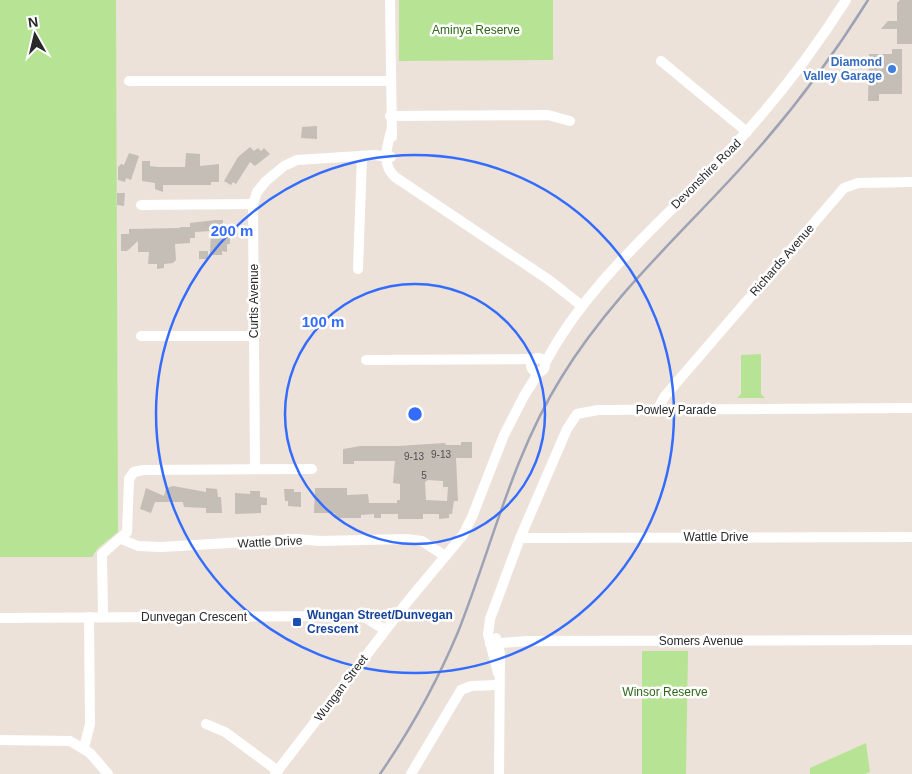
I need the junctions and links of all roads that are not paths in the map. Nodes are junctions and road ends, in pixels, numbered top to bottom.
1 (390, 0) edge
2 (846, 0) edge
3 (661, 61) dead end
4 (129, 81) dead end
5 (390, 81) junction
6 (390, 116) junction
7 (570, 121) dead end
8 (747, 132) junction
9 (362, 157) junction
10 (388, 157) junction
11 (912, 182) edge
12 (141, 204) dead end
13 (253, 204) junction
14 (358, 268) dead end
15 (584, 303) junction
16 (141, 336) dead end
17 (254, 336) junction
18 (366, 360) dead end
19 (536, 365) junction
20 (675, 385) junction
21 (912, 408) edge
22 (657, 410) junction
23 (670, 410) junction
24 (312, 469) dead end
25 (255, 470) junction
26 (912, 537) edge
27 (520, 538) junction
28 (121, 539) junction
29 (445, 556) junction
30 (89, 617) junction
31 (102, 617) junction
32 (0, 618) edge
33 (385, 630) junction
34 (912, 640) edge
35 (494, 643) junction
36 (498, 685) junction
37 (206, 724) dead end
38 (0, 740) edge
39 (84, 748) junction
40 (276, 772) edge
41 (108, 774) edge
42 (411, 774) edge
43 (499, 774) edge

1 - 5 street
2 - 8 street, Devonshire Road
3 - 8 street
4 - 5 street
5 - 6 street
6 - 7 street
6 - 10 street
8 - 15 street, Devonshire Road
9 - 10 street, Curtis Avenue
9 - 13 street, Curtis Avenue
9 - 14 street
10 - 15 street
11 - 20 street, Richards Avenue
12 - 13 street
13 - 17 street, Curtis Avenue
15 - 19 street, Devonshire Road
16 - 17 street
17 - 25 street, Curtis Avenue
18 - 19 street
19 - 29 street, Devonshire Road
20 - 22 street, Richards Avenue
20 - 23 street, Richards Avenue
21 - 23 street, Powley Parade
22 - 23 street, Powley Parade
22 - 27 street, Powley Parade
24 - 25 street
25 - 28 street
26 - 27 street, Wattle Drive
27 - 35 street
28 - 29 street, Wattle Drive
28 - 31 street
29 - 33 street, Wungan Street
30 - 31 street, Dunvegan Crescent
30 - 32 street, Dunvegan Crescent
30 - 39 street
31 - 33 street, Dunvegan Crescent
33 - 40 street, Wungan Street
34 - 35 street, Somers Avenue
35 - 36 street
36 - 42 street
36 - 43 street
37 - 40 street
38 - 39 street
39 - 41 street

